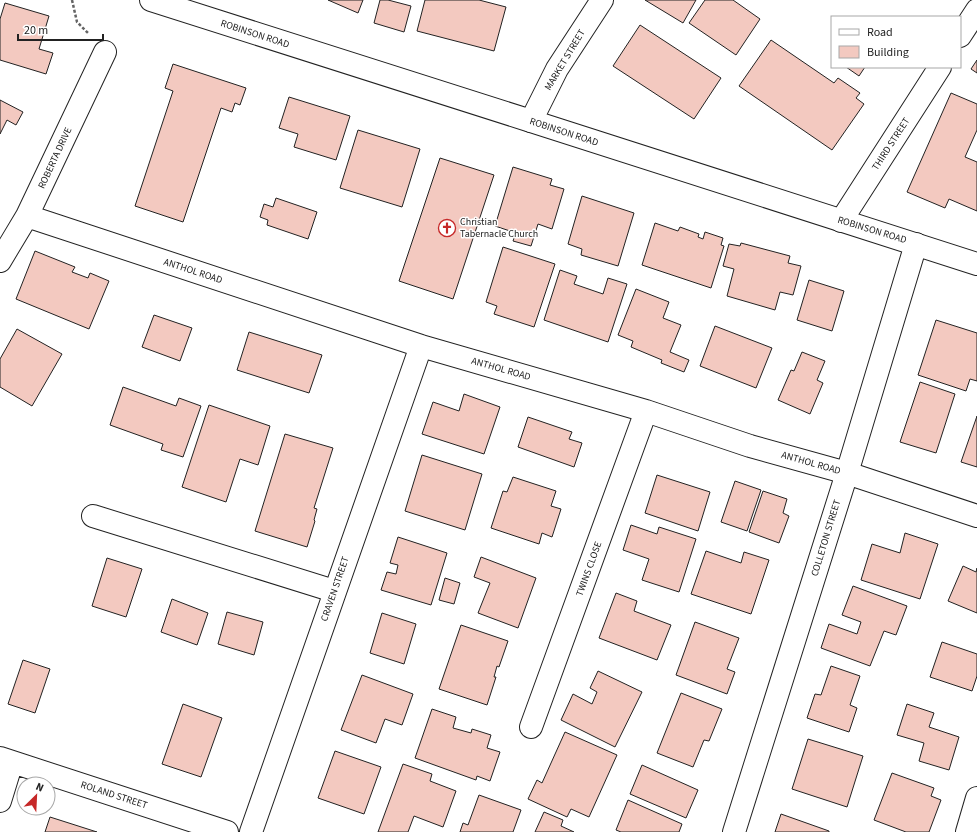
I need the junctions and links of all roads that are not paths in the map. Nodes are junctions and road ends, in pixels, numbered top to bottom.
1 (151, 0) edge
2 (602, 0) edge
3 (177, 5) edge
4 (977, 10) edge
5 (961, 34) edge
6 (105, 52) road end
7 (939, 68) edge
8 (531, 121) junction
9 (27, 216) junction
10 (841, 221) junction
11 (916, 244) junction
12 (0, 261) edge
13 (977, 264) edge
14 (421, 346) junction
15 (646, 411) junction
16 (847, 473) junction
17 (93, 516) dead end
18 (977, 516) edge
19 (334, 591) junction
20 (531, 727) dead end
21 (6, 760) edge
22 (977, 798) edge
23 (0, 801) edge
24 (228, 832) edge
25 (251, 832) edge
26 (734, 832) edge
27 (967, 832) edge

1 - 3 street, ROBINSON ROAD
2 - 8 street, MARKET STREET
3 - 8 street, ROBINSON ROAD
4 - 5 street
6 - 9 street, ROBERTA DRIVE
7 - 10 street, THIRD STREET
8 - 10 street, ROBINSON ROAD
9 - 12 street, ROBERTA DRIVE
9 - 14 street, ANTHOL ROAD
10 - 11 street, ROBINSON ROAD
11 - 13 street, ROBINSON ROAD
11 - 16 street, COLLETON STREET
14 - 15 street, ANTHOL ROAD
14 - 19 street, CRAVEN STREET
15 - 16 street, ANTHOL ROAD
15 - 20 street, TWINS CLOSE
16 - 18 street, ANTHOL ROAD
16 - 26 street, COLLETON STREET
17 - 19 street
19 - 25 street, CRAVEN STREET
21 - 23 street
21 - 24 street, ROLAND STREET
22 - 27 street

